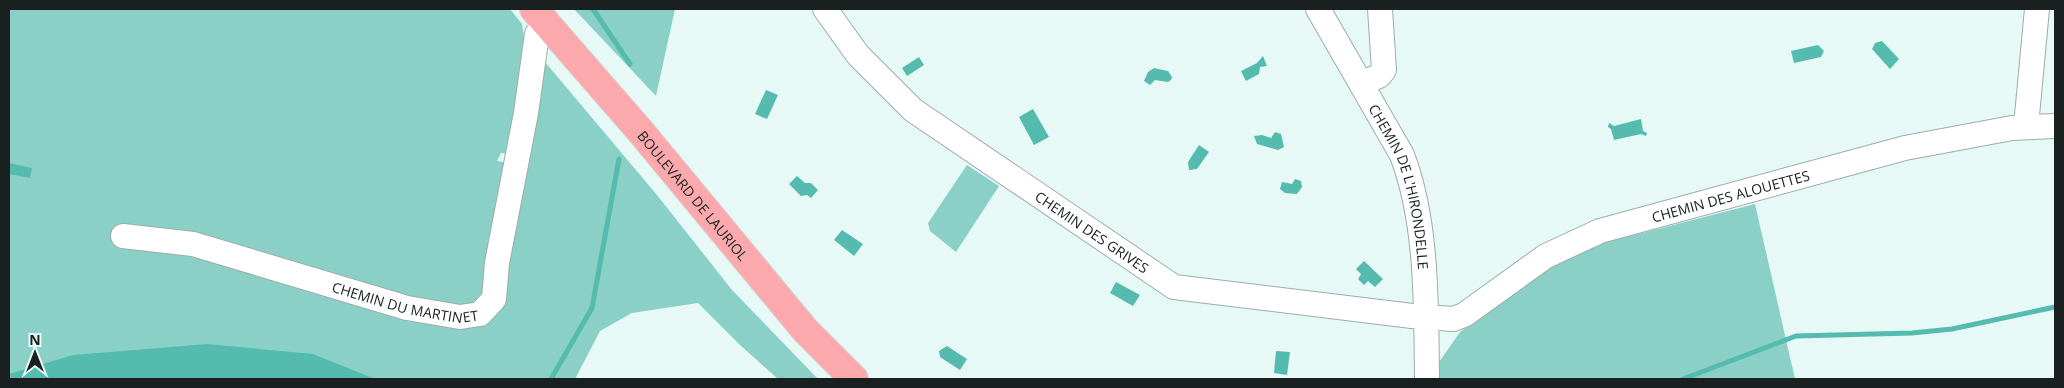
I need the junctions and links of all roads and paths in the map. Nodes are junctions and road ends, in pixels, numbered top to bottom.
1 (825, 9) edge
2 (1318, 9) edge
3 (1380, 9) edge
4 (2038, 9) edge
5 (541, 17) edge
6 (1362, 83) junction
7 (2026, 126) junction
8 (2055, 126) edge
9 (123, 236) dead end
10 (1426, 316) junction
11 (854, 379) edge
12 (1427, 379) edge

1 - 10 street, CHEMIN DES GRIVES
2 - 6 street, CHEMIN DE L'HIRONDELLE
3 - 6 street
4 - 7 street
5 - 9 street, CHEMIN DU MARTINET
5 - 11 main road, BOULEVARD DE LAURIOL
6 - 10 street, CHEMIN DE L'HIRONDELLE
7 - 8 street, CHEMIN DES ALOUETTES
7 - 10 street, CHEMIN DES ALOUETTES
10 - 12 street, CHEMIN DE L'HIRONDELLE

